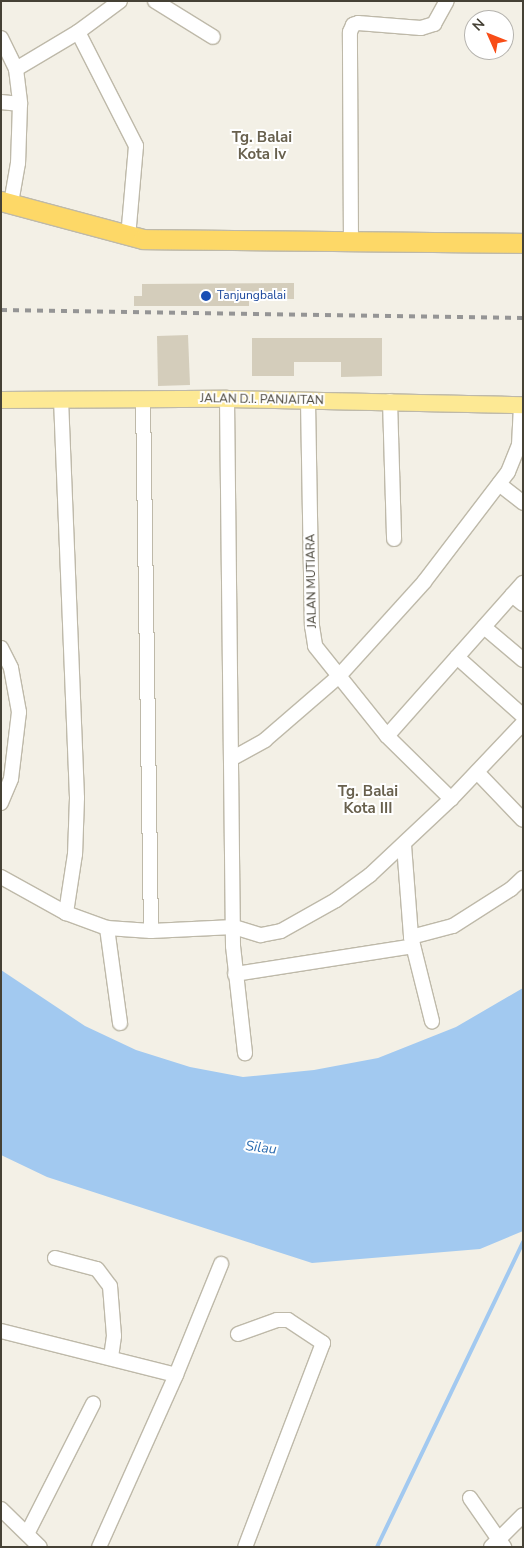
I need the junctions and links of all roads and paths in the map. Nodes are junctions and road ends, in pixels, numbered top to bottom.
1 (120, 1) edge
2 (155, 1) edge
3 (446, 1) edge
4 (78, 32) junction
5 (213, 37) dead end
6 (1, 38) edge
7 (16, 69) junction
8 (1, 102) edge
9 (20, 104) junction
10 (6, 202) edge
11 (128, 237) junction
12 (350, 242) junction
13 (523, 242) edge
14 (61, 398) junction
15 (143, 399) junction
16 (228, 399) junction
17 (1, 400) edge
18 (308, 401) junction
19 (390, 401) junction
20 (522, 405) edge
21 (499, 484) junction
22 (523, 503) edge
23 (394, 540) dead end
24 (523, 583) edge
25 (512, 595) junction
26 (523, 604) edge
27 (484, 627) junction
28 (1, 648) edge
29 (457, 657) junction
30 (523, 660) edge
31 (338, 677) junction
32 (523, 716) edge
33 (523, 723) edge
34 (387, 736) junction
35 (233, 758) junction
36 (476, 772) junction
37 (451, 799) junction
38 (1, 803) edge
39 (523, 820) edge
40 (404, 845) junction
41 (1, 877) edge
42 (523, 878) edge
43 (66, 912) junction
44 (234, 927) junction
45 (108, 928) junction
46 (150, 931) junction
47 (412, 942) junction
48 (235, 974) junction
49 (432, 1021) dead end
50 (120, 1023) dead end
51 (245, 1053) dead end
52 (55, 1258) dead end
53 (221, 1264) dead end
54 (1, 1331) edge
55 (238, 1334) dead end
56 (111, 1358) junction
57 (176, 1376) junction
58 (93, 1404) dead end
59 (470, 1498) dead end
60 (1, 1509) edge
61 (523, 1515) edge
62 (28, 1532) junction
63 (498, 1544) edge
64 (40, 1547) edge
65 (99, 1547) edge
66 (245, 1547) edge

1 - 4 street
2 - 5 street
3 - 12 street
4 - 7 street
4 - 11 street
6 - 7 street
7 - 9 street
8 - 9 street
9 - 10 street
10 - 11 highway
11 - 12 highway
12 - 13 highway
14 - 15 main road, JALAN D.I. PANJAITAN
14 - 17 main road, JALAN D.I. PANJAITAN
14 - 43 street
15 - 16 main road, JALAN D.I. PANJAITAN
15 - 46 street
16 - 18 main road, JALAN D.I. PANJAITAN
16 - 35 street
18 - 19 main road, JALAN D.I. PANJAITAN
18 - 31 street, JALAN MUTIARA
19 - 20 main road, JALAN D.I. PANJAITAN
19 - 23 street
20 - 21 street
21 - 22 street
21 - 31 street
24 - 25 street
25 - 26 street
25 - 27 street
27 - 29 street
27 - 30 street
28 - 38 street
29 - 32 street
29 - 34 street
31 - 34 street, JALAN MUTIARA
31 - 35 street
33 - 36 street
34 - 37 street, JALAN MUTIARA
35 - 44 street
36 - 37 street
36 - 39 street
37 - 40 street
40 - 44 street
40 - 47 street
41 - 43 street
42 - 47 street
43 - 45 street
44 - 46 street
44 - 48 street
45 - 46 street
45 - 50 street
47 - 48 street
47 - 49 street
48 - 51 street
52 - 56 street
53 - 57 street
54 - 56 street
55 - 66 street
56 - 57 street
57 - 65 street
58 - 62 street
59 - 63 street
60 - 62 street
61 - 63 street
62 - 64 street

